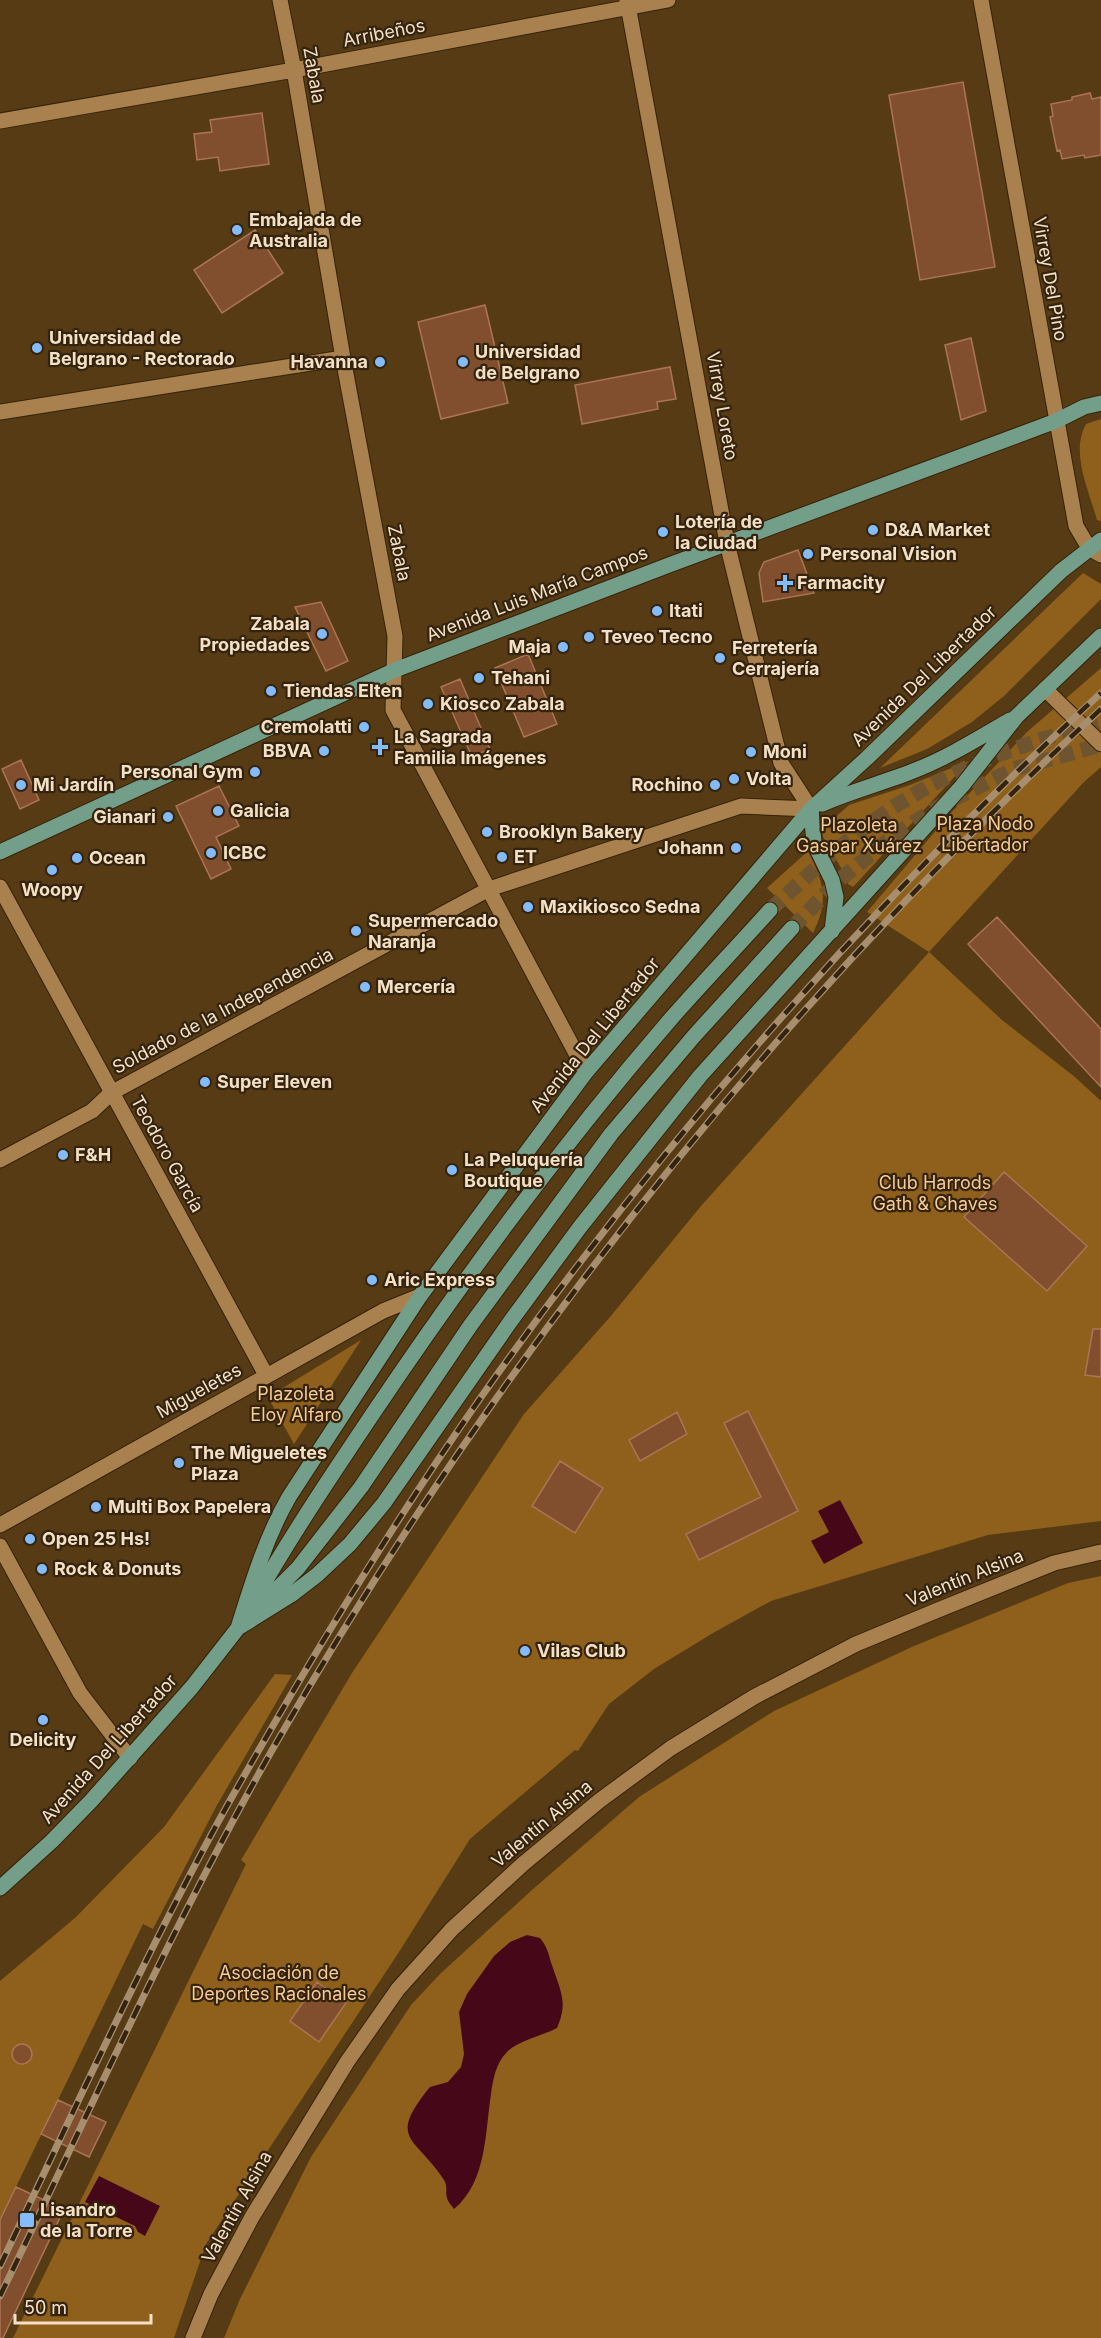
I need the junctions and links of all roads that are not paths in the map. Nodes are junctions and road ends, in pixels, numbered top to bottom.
1 (280, 0) edge
2 (668, 0) edge
3 (981, 0) edge
4 (628, 4) edge
5 (294, 70) junction
6 (0, 121) edge
7 (342, 358) junction
8 (1101, 403) edge
9 (0, 412) edge
10 (1056, 421) junction
11 (727, 543) junction
12 (1097, 548) edge
13 (1101, 636) edge
14 (395, 670) junction
15 (1046, 689) junction
16 (1017, 716) junction
17 (1101, 744) edge
18 (811, 808) junction
19 (0, 852) edge
20 (0, 887) edge
21 (489, 889) junction
22 (770, 910) tunnel mouth
23 (792, 928) tunnel mouth
24 (832, 931) junction
25 (586, 1072) junction
26 (111, 1093) junction
27 (0, 1160) edge
28 (420, 1296) junction
29 (266, 1375) junction
30 (0, 1525) edge
31 (0, 1546) edge
32 (1101, 1552) edge
33 (238, 1628) junction
34 (130, 1758) junction
35 (0, 1888) edge
36 (193, 2338) edge

1 - 5 street, Zabala
2 - 4 street, Arribeños
3 - 10 street, Virrey Del Pino
4 - 5 street, Arribeños
4 - 11 street, Virrey Loreto
5 - 6 street, Arribeños
5 - 7 street, Zabala
7 - 9 street
7 - 14 street, Zabala
8 - 10 main road, Avenida Luis María Campos
10 - 11 main road, Avenida Luis María Campos
10 - 12 street, Virrey Del Pino
11 - 14 main road, Avenida Luis María Campos
11 - 18 street, Virrey Loreto
12 - 18 main road, Avenida Del Libertador
13 - 15 main road, Avenida Del Libertador
14 - 19 main road, Avenida Luis María Campos
14 - 21 street, Zabala
15 - 16 main road, Avenida Del Libertador
15 - 17 street
16 - 18 main road
16 - 24 main road, Avenida Del Libertador
18 - 21 street, Soldado de la Independencia
18 - 24 main road
18 - 25 main road, Avenida Del Libertador
20 - 26 street, Teodoro García
21 - 25 street, Zabala
21 - 26 street, Soldado de la Independencia
22 - 33 main road, Avenida Del Libertador
23 - 33 main road, Avenida Del Libertador
24 - 33 main road, Avenida Del Libertador
25 - 28 main road, Avenida Del Libertador
26 - 27 street, Soldado de la Independencia
26 - 29 street, Teodoro García
28 - 29 street, Migueletes
28 - 33 main road, Avenida Del Libertador
29 - 30 street, Migueletes
31 - 34 street
32 - 36 street, Valentín Alsina
33 - 34 main road, Avenida Del Libertador
34 - 35 main road, Avenida Del Libertador

